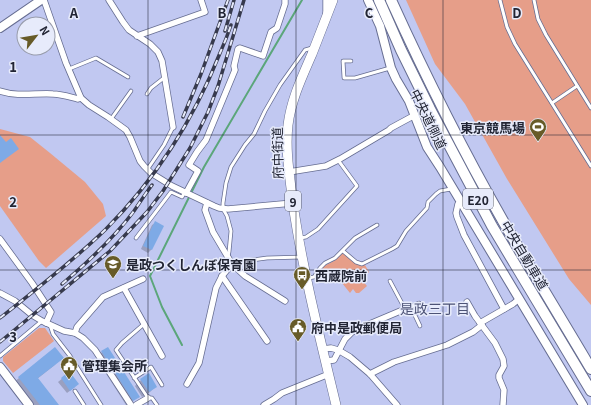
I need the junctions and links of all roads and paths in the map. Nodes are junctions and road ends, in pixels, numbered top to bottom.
1 (42, 0) edge
2 (108, 0) edge
3 (201, 0) edge
4 (285, 0) edge
5 (326, 0) edge
6 (333, 0) edge
7 (368, 0) edge
8 (379, 0) edge
9 (391, 0) edge
10 (500, 0) edge
11 (534, 0) edge
12 (326, 18) junction
13 (0, 28) edge
14 (137, 36) junction
15 (314, 48) junction
16 (351, 61) dead end
17 (391, 68) junction
18 (69, 69) junction
19 (121, 73) junction
20 (128, 77) dead end
21 (165, 77) junction
22 (118, 78) dead end
23 (577, 86) junction
24 (0, 91) edge
25 (131, 91) dead end
26 (147, 94) dead end
27 (81, 98) junction
28 (552, 103) junction
29 (591, 108) edge
30 (415, 115) junction
31 (111, 119) junction
32 (173, 127) joint
33 (338, 160) junction
34 (591, 166) edge
35 (147, 170) junction
36 (289, 172) junction
37 (453, 188) junction
38 (188, 194) junction
39 (461, 202) junction
40 (207, 203) junction
41 (293, 203) junction
42 (223, 208) junction
43 (377, 225) dead end
44 (136, 238) dead end
45 (298, 238) junction
46 (0, 239) edge
47 (343, 251) junction
48 (228, 257) junction
49 (302, 257) junction
50 (232, 264) junction
51 (222, 276) junction
52 (143, 279) dead end
53 (307, 279) junction
54 (390, 281) dead end
55 (124, 288) junction
56 (0, 293) edge
57 (520, 299) junction
58 (285, 301) dead end
59 (467, 302) dead end
60 (418, 303) dead end
61 (408, 308) junction
62 (504, 309) junction
63 (46, 323) junction
64 (144, 324) junction
65 (481, 324) junction
66 (420, 326) dead end
67 (75, 334) junction
68 (267, 341) dead end
69 (323, 349) junction
70 (338, 350) junction
71 (0, 356) edge
72 (162, 356) dead end
73 (326, 361) junction
74 (0, 367) edge
75 (591, 369) edge
76 (329, 374) junction
77 (370, 374) junction
78 (134, 378) junction
79 (187, 384) dead end
80 (162, 386) dead end
81 (76, 391) dead end
82 (591, 391) edge
83 (148, 398) junction
84 (29, 405) edge
85 (84, 405) edge
86 (101, 405) edge
87 (131, 405) edge
88 (136, 405) edge
89 (156, 405) edge
90 (264, 405) edge
91 (336, 405) edge
92 (397, 405) edge
93 (503, 405) edge
94 (583, 405) edge

1 - 13 street
1 - 18 street
2 - 14 street
3 - 14 street
4 - 38 street
5 - 12 street
6 - 12 main road, 府中街道 / 9
7 - 17 street, 中央道側道
8 - 82 highway, 中央自動車道 / E20
9 - 75 highway, 中央自動車道 / E20
10 - 28 lane
11 - 23 lane
12 - 15 main road, 府中街道 / 9
14 - 21 street
15 - 36 main road, 府中街道 / 9
15 - 42 lane
16 - 17 lane
17 - 30 street, 中央道側道
18 - 19 lane
18 - 27 street
19 - 20 lane
19 - 22 lane
21 - 26 lane
21 - 32 street
23 - 28 lane
23 - 29 lane
24 - 27 street
25 - 31 lane
27 - 31 street
28 - 34 lane
30 - 33 street
30 - 37 street, 中央道側道
31 - 35 street
32 - 35 lane
33 - 36 street
33 - 45 lane
35 - 38 street
36 - 41 main road, 府中街道 / 9
37 - 39 street, 中央道側道
37 - 47 lane
38 - 40 street
38 - 44 lane
39 - 57 street, 中央道側道
39 - 62 street
40 - 42 street
40 - 48 street
41 - 42 street
41 - 45 main road, 府中街道 / 9
42 - 48 lane
43 - 47 lane
45 - 49 main road, 府中街道 / 9
46 - 63 street
47 - 53 lane
48 - 50 street
49 - 50 lane
49 - 53 main road, 府中街道 / 9
50 - 51 street
50 - 58 street
51 - 68 street
51 - 79 street
52 - 55 street
53 - 69 main road, 府中街道 / 9
54 - 61 lane
55 - 64 street
55 - 67 street
56 - 63 street
57 - 62 street
57 - 94 street, 中央道側道
59 - 65 street
60 - 61 lane
61 - 66 lane
61 - 70 street
62 - 65 street
63 - 67 street
63 - 71 lane
63 - 86 lane
64 - 72 street
64 - 78 lane
65 - 77 street
65 - 93 street
67 - 87 street
69 - 70 street
69 - 73 main road, 府中街道 / 9
70 - 73 street
70 - 77 street
73 - 76 main road, 府中街道 / 9
74 - 84 street
76 - 90 street
76 - 91 main road, 府中街道 / 9
77 - 92 street
78 - 80 lane
78 - 83 lane
81 - 85 lane
83 - 88 street
83 - 89 lane

